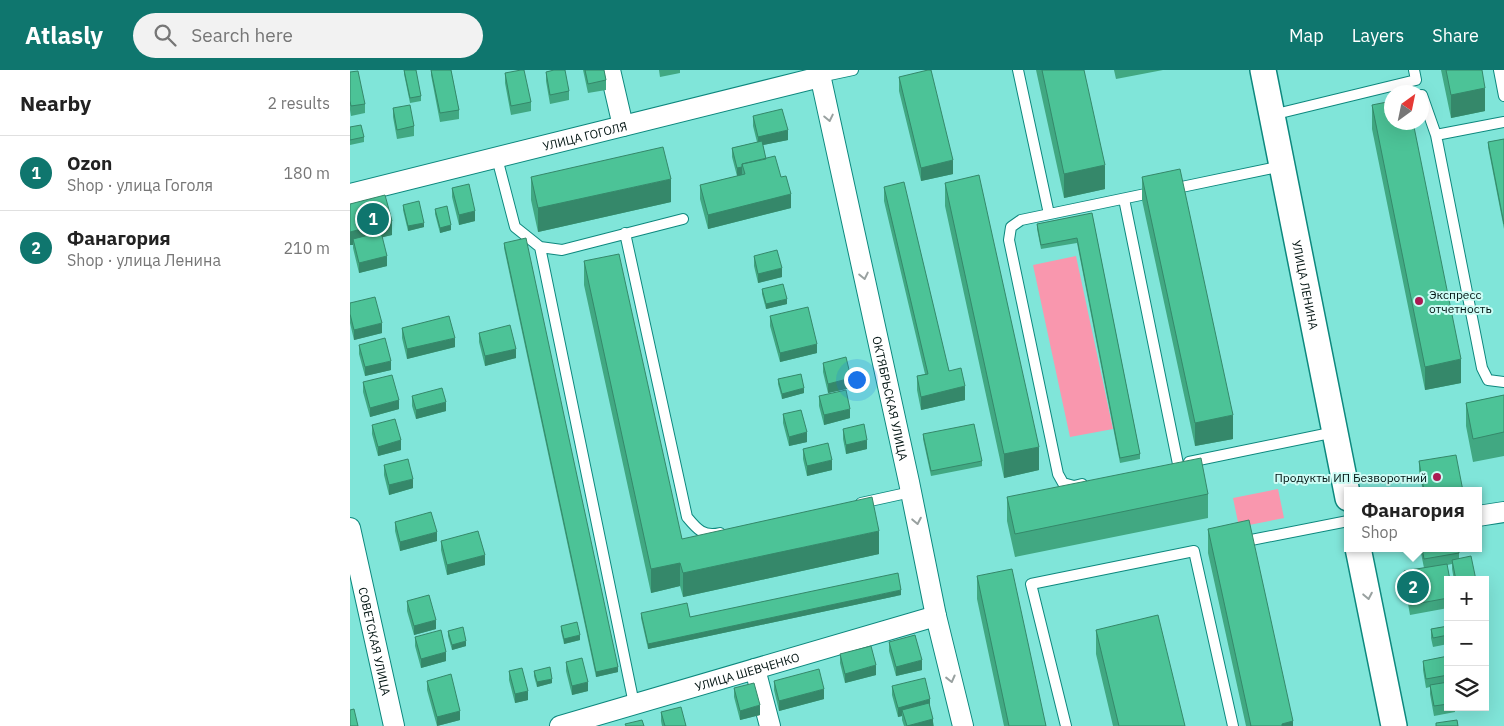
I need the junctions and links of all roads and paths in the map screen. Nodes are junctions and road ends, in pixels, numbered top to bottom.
1 (610, 70) edge
2 (853, 70) edge
3 (1018, 70) edge
4 (1263, 70) edge
5 (1498, 70) edge
6 (820, 74) edge
7 (1415, 75) edge
8 (1504, 96) edge
9 (1272, 115) junction
10 (1429, 116) edge
11 (1504, 122) edge
12 (623, 126) junction
13 (1436, 135) junction
14 (497, 158) junction
15 (1282, 166) junction
16 (350, 194) edge
17 (1124, 199) junction
18 (1049, 214) junction
19 (683, 219) dead end
20 (626, 233) junction
21 (540, 247) junction
22 (1504, 382) edge
23 (1335, 432) junction
24 (1093, 482) edge
25 (1346, 487) edge
26 (911, 492) junction
27 (854, 504) edge
28 (1504, 512) edge
29 (1482, 515) edge
30 (1344, 522) edge
31 (350, 528) edge
32 (730, 531) edge
33 (1232, 544) edge
34 (1359, 552) edge
35 (936, 616) junction
36 (755, 669) junction
37 (634, 704) junction
38 (586, 722) edge
39 (394, 726) edge
40 (560, 726) edge
41 (770, 726) edge
42 (963, 726) edge
43 (1066, 726) edge
44 (1233, 726) edge
45 (1394, 726) edge

1 - 12 street
2 - 6 lane
3 - 18 lane
4 - 9 street, УЛИЦА ЛЕНИНА
5 - 8 lane
6 - 12 street, УЛИЦА ГОГОЛЯ
6 -> 26 street, ОКТЯБРЬСКАЯ УЛИЦА
7 - 9 lane
9 - 15 street, УЛИЦА ЛЕНИНА
10 - 13 lane
11 - 13 lane
12 - 14 street, УЛИЦА ГОГОЛЯ
13 - 22 lane
14 - 16 street, УЛИЦА ГОГОЛЯ
14 - 21 lane
15 - 17 lane
15 - 23 street, УЛИЦА ЛЕНИНА
17 - 18 lane
17 - 23 lane
18 - 24 lane
19 - 20 lane
20 - 21 lane
20 - 32 lane
21 - 37 lane
23 - 25 street, УЛИЦА ЛЕНИНА
26 - 27 lane
26 -> 35 street, ОКТЯБРЬСКАЯ УЛИЦА
28 - 29 street
30 - 33 lane
31 - 39 street, СОВЕТСКАЯ УЛИЦА
34 -> 45 street
35 - 36 street, УЛИЦА ШЕВЧЕНКО
35 -> 42 street, ОКТЯБРЬСКАЯ УЛИЦА
36 - 37 street, УЛИЦА ШЕВЧЕНКО
36 - 41 street
37 - 38 street, УЛИЦА ШЕВЧЕНКО
38 - 40 street, УЛИЦА ШЕВЧЕНКО
43 - 44 lane

